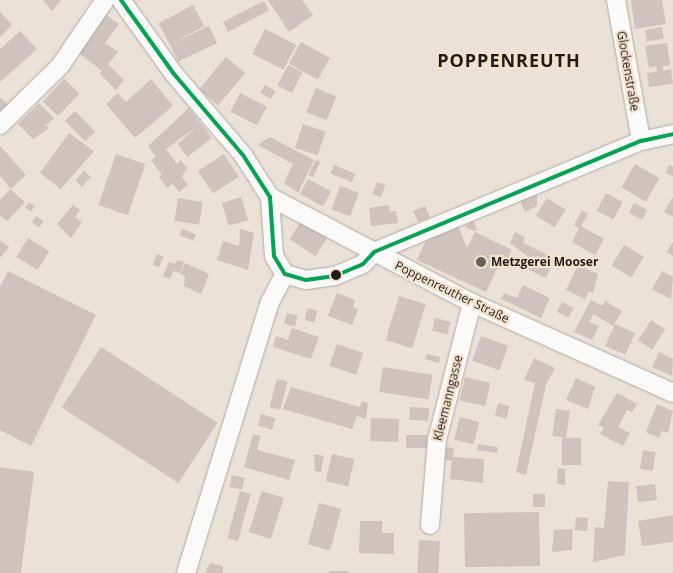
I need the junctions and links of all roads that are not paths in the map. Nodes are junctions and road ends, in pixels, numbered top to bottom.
1 (105, 0) edge
2 (121, 0) edge
3 (616, 0) edge
4 (0, 125) edge
5 (673, 134) edge
6 (641, 141) junction
7 (270, 197) junction
8 (374, 252) junction
9 (284, 274) junction
10 (472, 303) junction
11 (673, 393) edge
12 (430, 525) dead end
13 (190, 569) edge

1 - 4 street
2 - 7 street, Poppenreuther Straße
3 - 6 street, Glockenstraße
5 - 6 street
6 - 8 street
7 - 8 street, Poppenreuther Straße
7 - 9 street
8 - 9 street
8 - 10 street, Poppenreuther Straße
9 - 13 street
10 - 11 street, Poppenreuther Straße
10 - 12 street, Kleemanngasse

